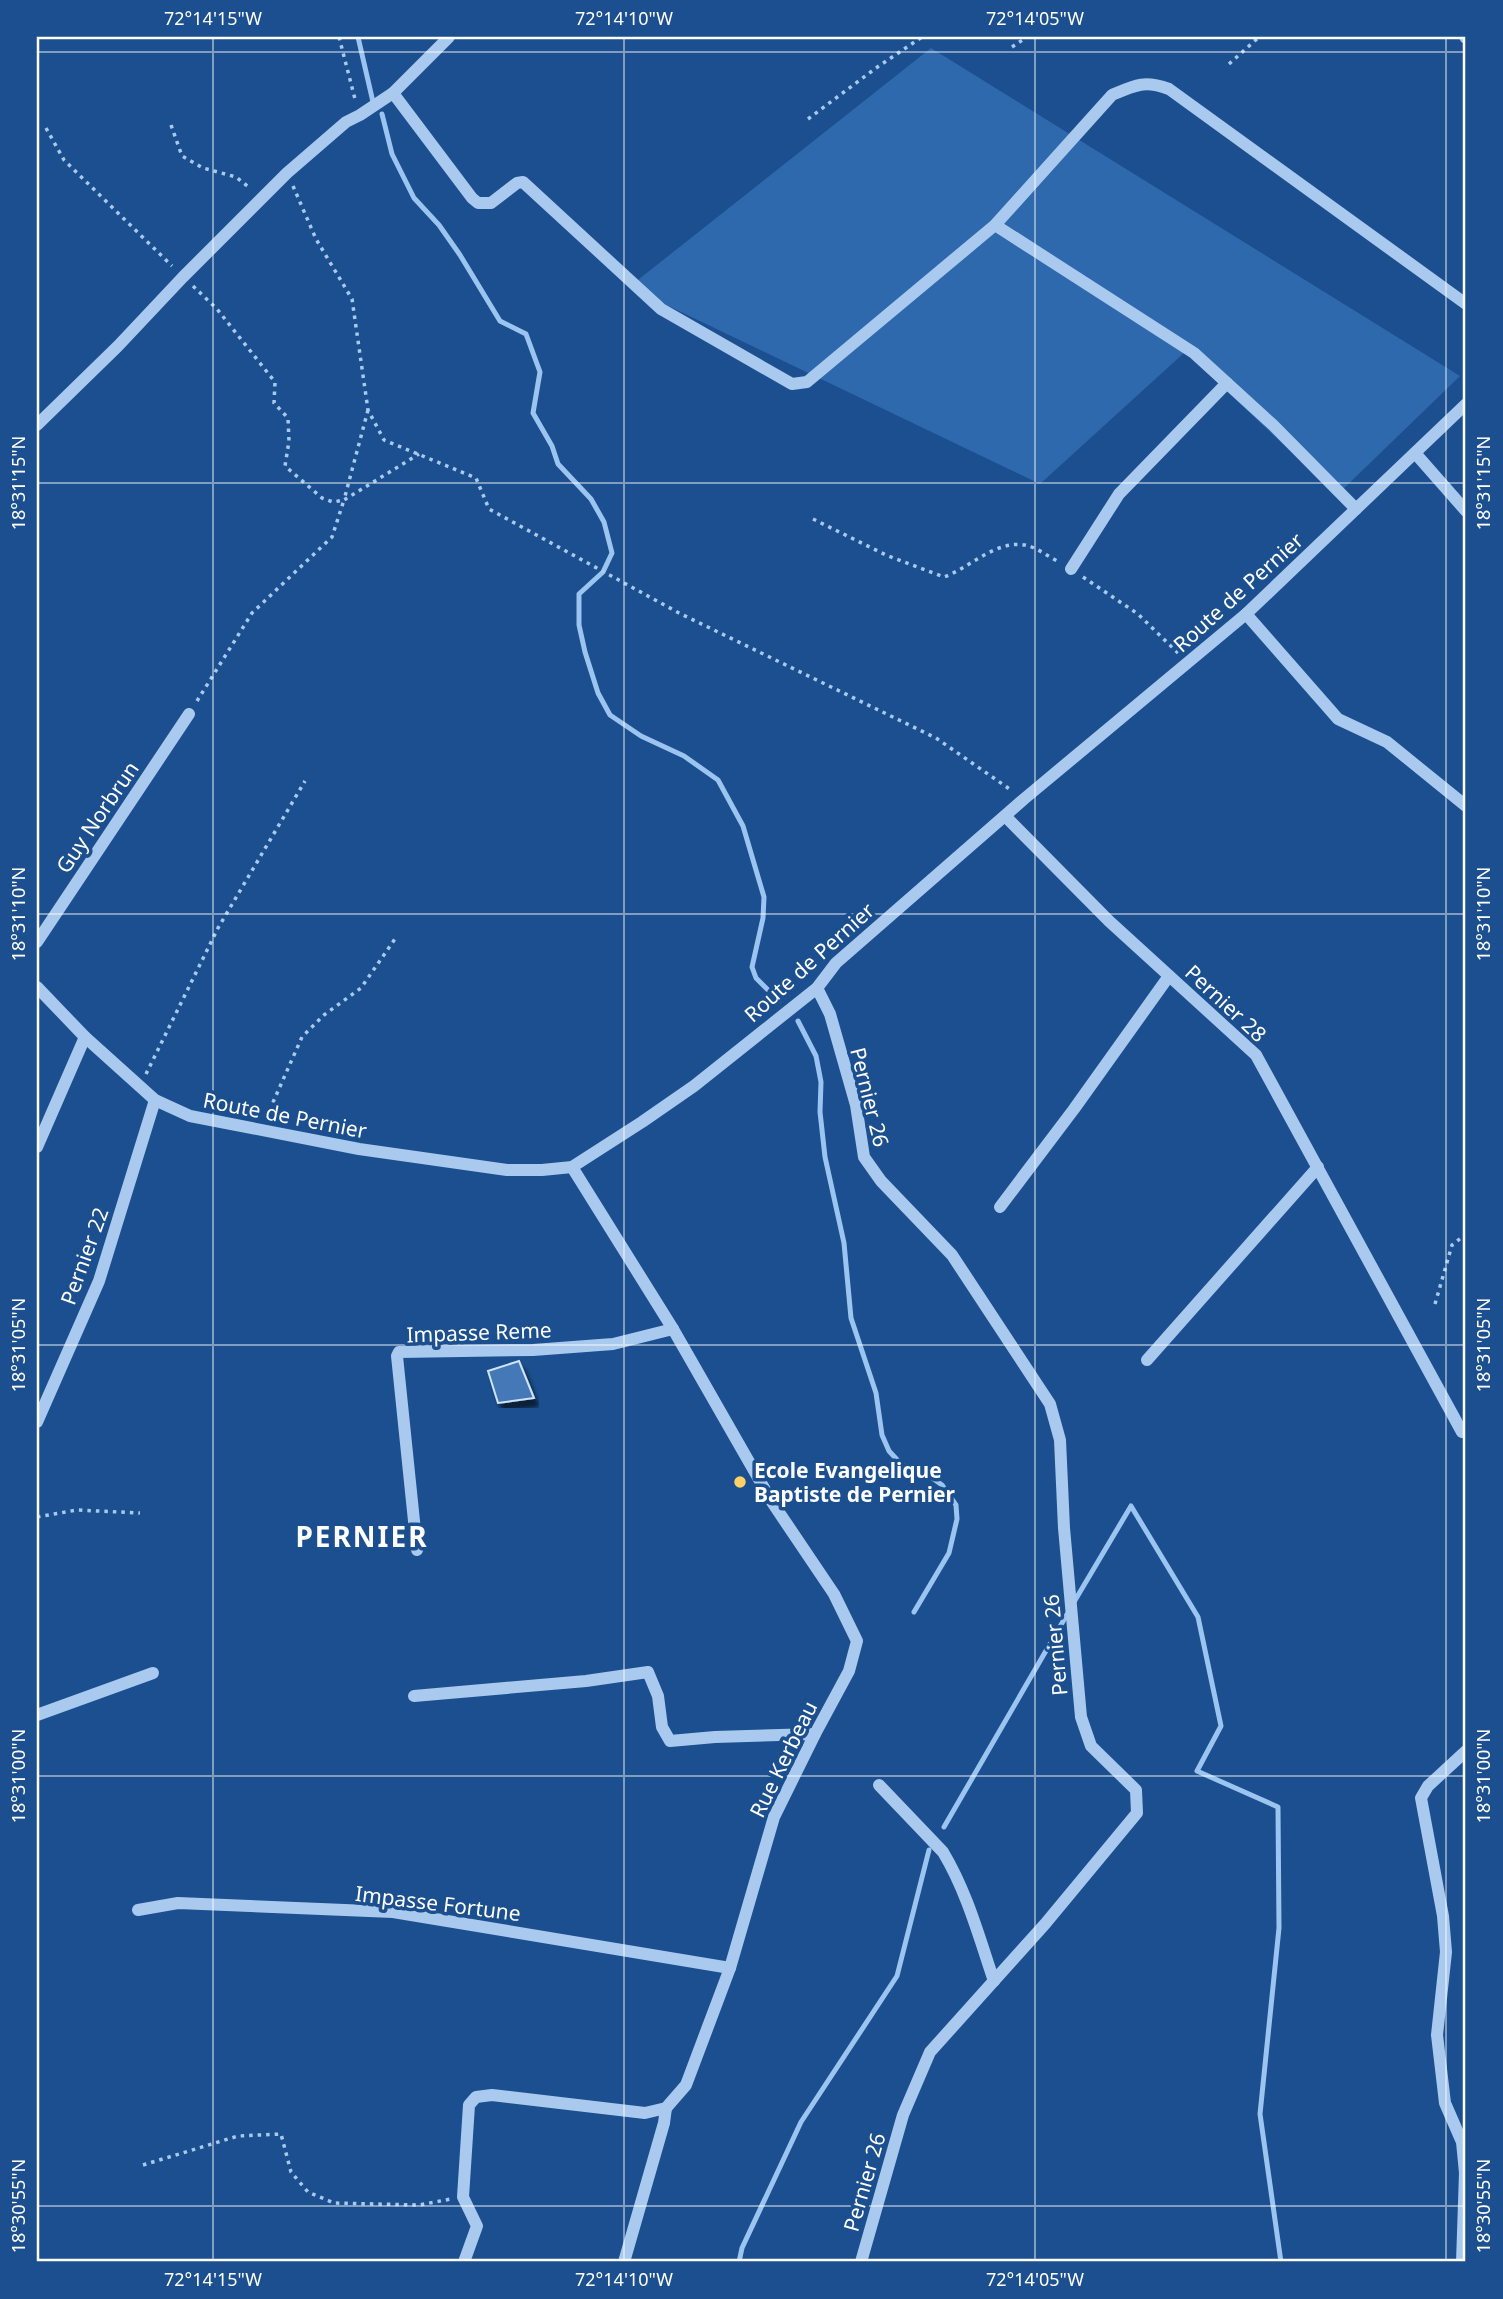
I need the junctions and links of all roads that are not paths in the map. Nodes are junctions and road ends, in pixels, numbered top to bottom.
1 (449, 37) edge
2 (393, 93) junction
3 (995, 225) junction
4 (1466, 304) edge
5 (1227, 383) junction
6 (1466, 404) edge
7 (37, 425) edge
8 (1415, 453) junction
9 (1356, 509) junction
10 (1466, 511) edge
11 (1072, 569) road end
12 (1246, 614) junction
13 (189, 714) road end
14 (1466, 806) edge
15 (1004, 816) junction
16 (37, 942) edge
17 (1169, 976) junction
18 (37, 986) edge
19 (817, 988) junction
20 (85, 1037) junction
21 (156, 1100) junction
22 (37, 1147) edge
23 (572, 1167) junction
24 (1318, 1167) junction
25 (1000, 1207) dead end
26 (673, 1329) junction
27 (1147, 1360) dead end
28 (37, 1422) edge
29 (1465, 1433) edge
30 (417, 1550) dead end
31 (153, 1673) dead end
32 (414, 1696) dead end
33 (37, 1716) edge
34 (815, 1734) junction
35 (1466, 1751) edge
36 (879, 1785) dead end
37 (138, 1910) dead end
38 (730, 1968) junction
39 (994, 1981) junction
40 (666, 2108) junction
41 (1464, 2141) edge
42 (464, 2262) edge
43 (624, 2262) edge
44 (861, 2262) edge
45 (1462, 2262) edge

1 - 2 street
2 - 3 street
2 - 7 street
3 - 4 street
3 - 5 street
5 - 9 street
5 - 11 street
6 - 8 street, Route de Pernier
8 - 9 street, Route de Pernier
8 - 10 street
9 - 12 street, Route de Pernier
12 - 14 street
12 - 15 street, Route de Pernier
13 - 16 street, Guy Norbrun
15 - 17 street, Pernier 28
15 - 19 street, Route de Pernier
17 - 24 street, Pernier 28
17 - 25 street
18 - 20 street, Route de Pernier
19 - 23 street, Route de Pernier
19 - 39 street, Pernier 26
20 - 21 street, Route de Pernier
20 - 22 street
21 - 23 street, Route de Pernier
21 - 28 street, Pernier 22
23 - 26 street, Rue Kerbeau
24 - 27 street
24 - 29 street, Pernier 28
26 - 30 street, Impasse Reme
26 - 34 street, Rue Kerbeau
31 - 33 street
32 - 34 street
34 - 38 street, Rue Kerbeau
35 - 41 street
36 - 39 street
37 - 38 street, Impasse Fortune
38 - 40 street, Rue Kerbeau
39 - 44 street, Pernier 26
40 - 42 street
40 - 43 street
41 - 45 street

